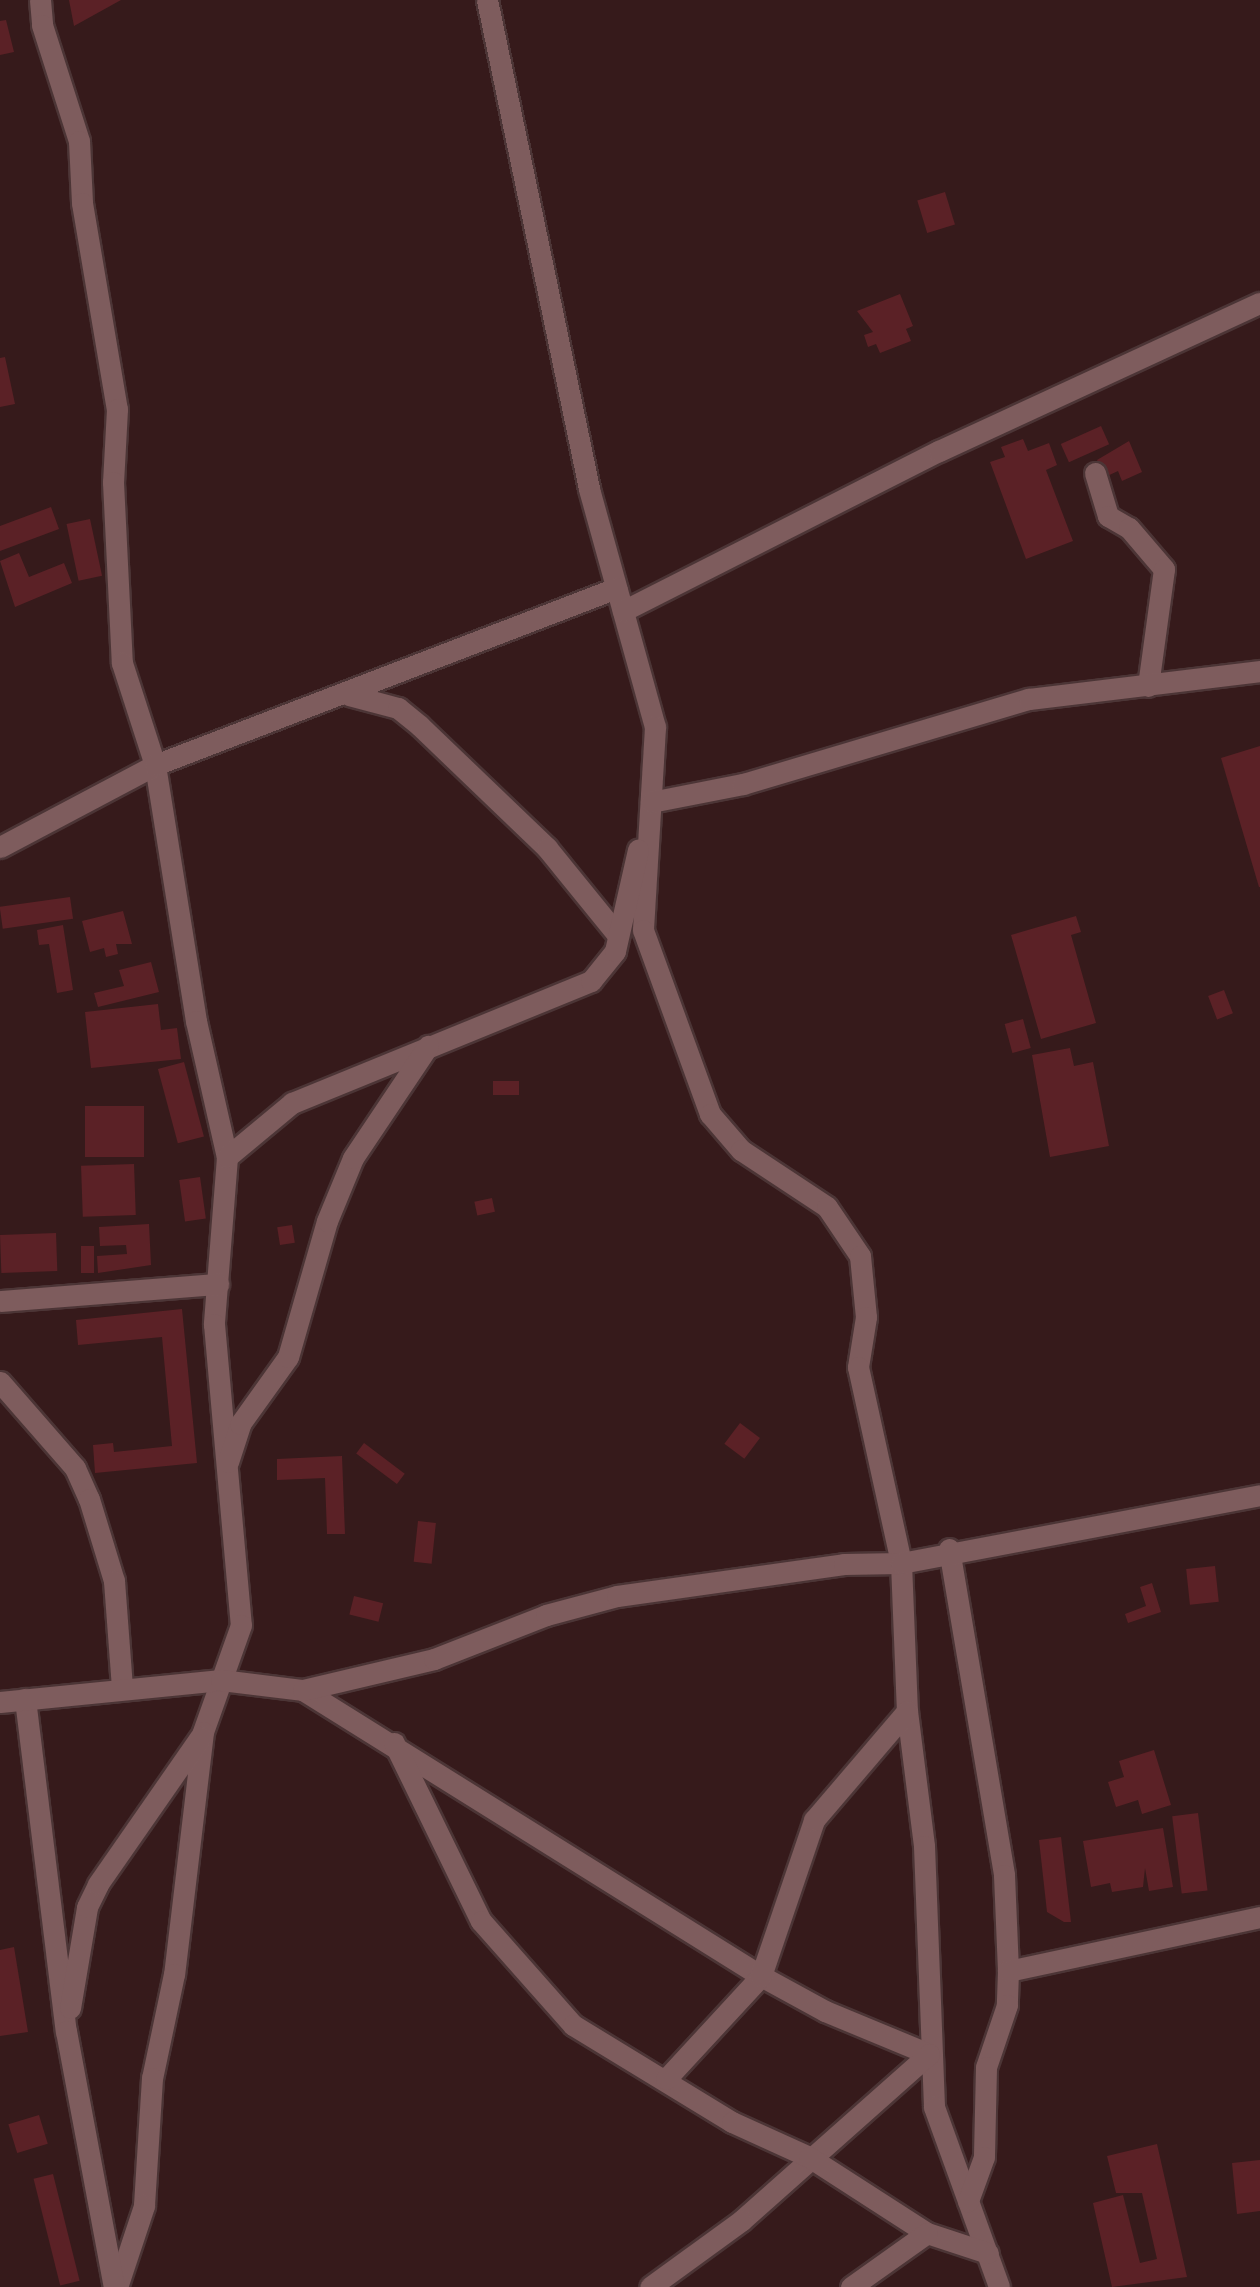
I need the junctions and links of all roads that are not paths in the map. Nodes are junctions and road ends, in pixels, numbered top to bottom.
1 (40, 0) edge
2 (487, 0) edge
3 (1260, 303) edge
4 (1095, 473) dead end
5 (617, 588) junction
6 (623, 611) junction
7 (1260, 671) edge
8 (1148, 686) junction
9 (349, 695) junction
10 (155, 765) junction
11 (651, 805) junction
12 (0, 847) edge
13 (617, 934) junction
14 (428, 1045) junction
15 (227, 1157) junction
16 (218, 1284) junction
17 (0, 1301) edge
18 (0, 1382) edge
19 (224, 1474) junction
20 (1260, 1494) edge
21 (949, 1549) junction
22 (901, 1563) junction
23 (221, 1680) junction
24 (122, 1688) junction
25 (303, 1690) junction
26 (25, 1699) junction
27 (0, 1702) edge
28 (907, 1711) junction
29 (204, 1732) junction
30 (394, 1743) junction
31 (1260, 1917) edge
32 (1008, 1971) junction
33 (761, 1976) junction
34 (66, 2031) junction
35 (929, 2054) junction
36 (666, 2079) junction
37 (808, 2157) junction
38 (968, 2201) junction
39 (927, 2233) junction
40 (988, 2253) junction
41 (115, 2287) edge
42 (650, 2287) edge
43 (851, 2287) edge
44 (999, 2287) edge

1 - 10 street
2 - 5 street
3 - 6 street
4 - 8 street
5 - 6 street
5 - 9 street
6 - 11 street
7 - 8 street
8 - 11 street
9 - 10 street
9 - 13 street
10 - 12 street
10 - 15 street
11 - 13 street
11 - 22 street
13 - 14 street
14 - 15 street
14 - 19 street
15 - 16 street
16 - 17 street
16 - 19 street
18 - 24 street
19 - 23 street
20 - 21 street
21 - 22 street
21 - 32 street
22 - 25 street
22 - 28 street
23 - 24 street
23 - 25 street
23 - 29 street
24 - 26 street
25 - 30 street
26 - 27 street
26 - 34 street
28 - 33 street
28 - 35 street
29 - 34 street
29 - 41 street
30 - 33 street
30 - 36 street
31 - 32 street
32 - 38 street
33 - 35 street
33 - 36 street
34 - 41 street
35 - 37 street
35 - 38 street
36 - 37 street
37 - 39 street
37 - 42 street
38 - 40 street
39 - 40 street
39 - 43 street
40 - 44 street

